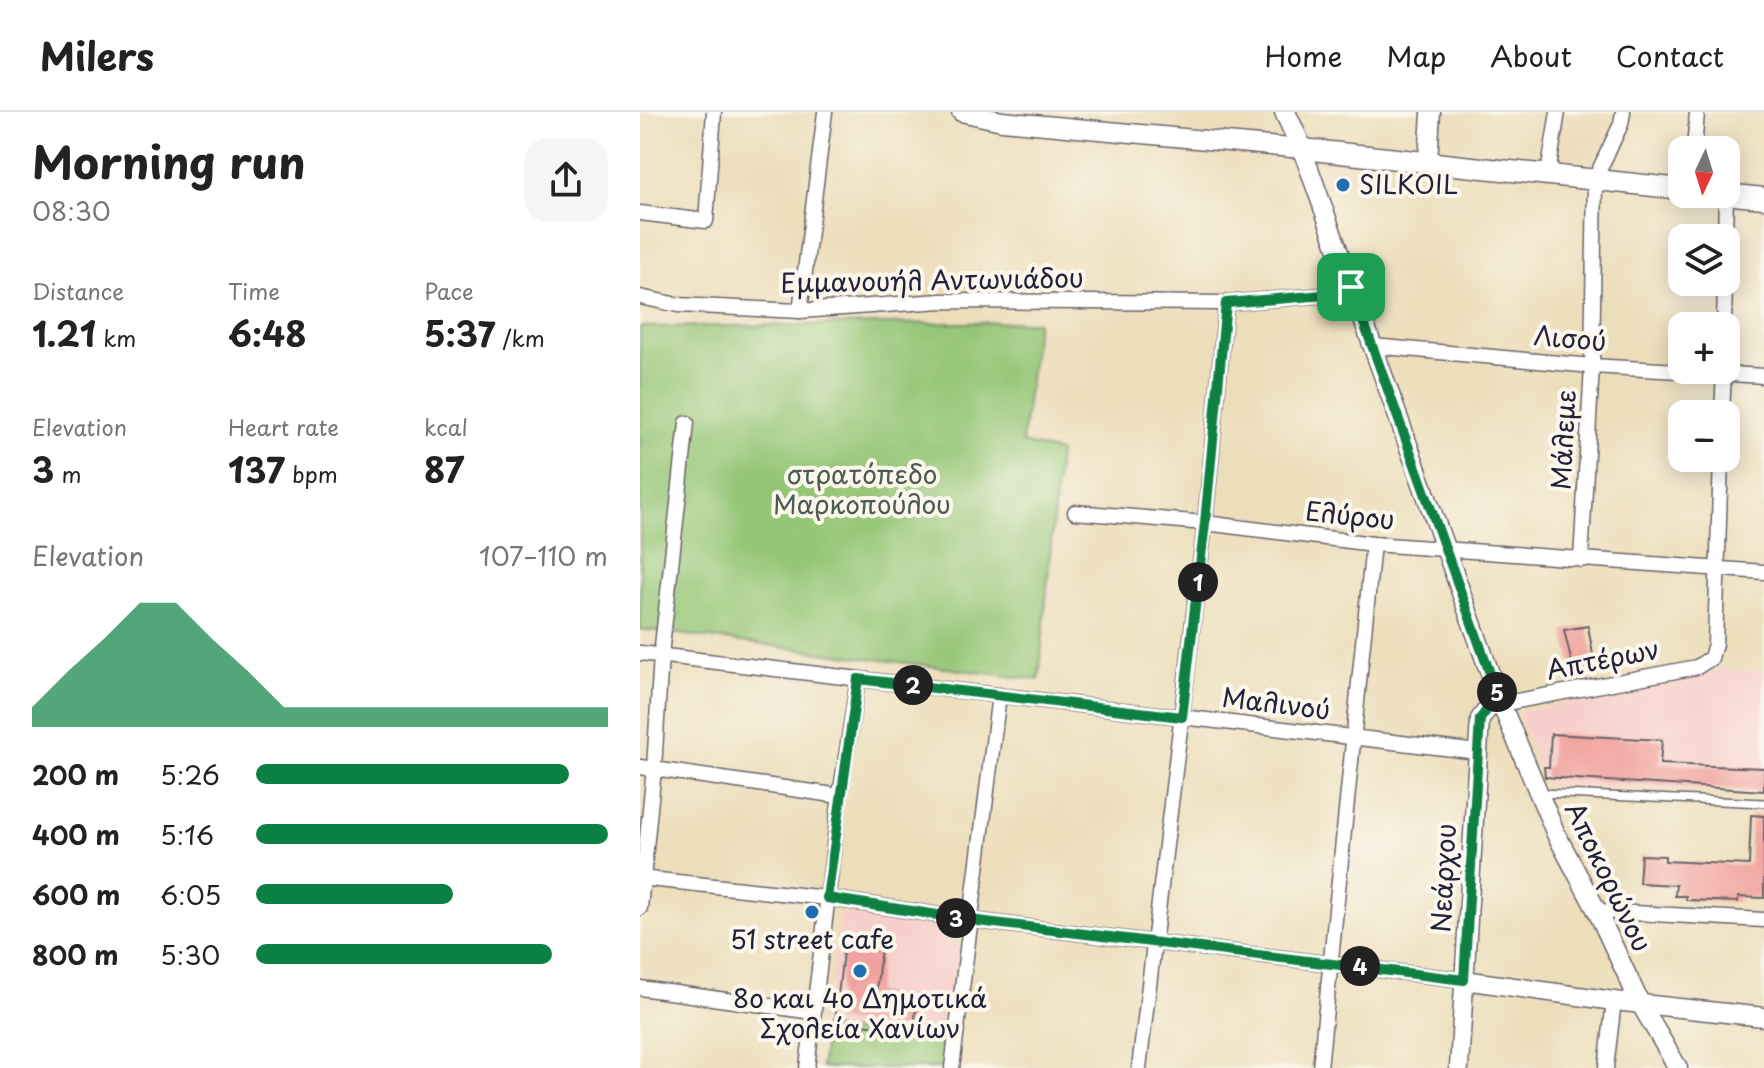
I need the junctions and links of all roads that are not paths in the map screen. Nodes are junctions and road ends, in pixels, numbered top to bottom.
1 (714, 112) edge
2 (825, 112) edge
3 (961, 112) edge
4 (1285, 112) edge
5 (1431, 112) edge
6 (1558, 112) edge
7 (1623, 112) edge
8 (1697, 112) edge
9 (1044, 118) edge
10 (1695, 136) edge
11 (1302, 149) junction
12 (1428, 162) junction
13 (1548, 174) junction
14 (1595, 179) junction
15 (1668, 187) edge
16 (1764, 189) edge
17 (1740, 196) edge
18 (1764, 198) edge
19 (640, 213) edge
20 (1351, 287) junction
21 (640, 297) edge
22 (1226, 303) junction
23 (800, 311) junction
24 (1373, 346) junction
25 (1592, 366) junction
26 (1668, 369) edge
27 (1740, 374) edge
28 (1764, 376) edge
29 (687, 423) dead end
30 (1720, 472) edge
31 (1075, 512) dead end
32 (1205, 523) junction
33 (1373, 544) junction
34 (1446, 550) junction
35 (1581, 560) junction
36 (1716, 569) junction
37 (1764, 572) edge
38 (640, 653) edge
39 (661, 655) junction
40 (858, 679) junction
41 (999, 695) junction
42 (1501, 704) junction
43 (1182, 717) junction
44 (1355, 737) junction
45 (1478, 752) junction
46 (647, 768) edge
47 (1539, 793) junction
48 (840, 796) junction
49 (1764, 803) edge
50 (642, 878) edge
51 (827, 898) junction
52 (640, 908) edge
53 (1597, 911) junction
54 (970, 920) junction
55 (1764, 920) edge
56 (1153, 944) junction
57 (1331, 963) junction
58 (1464, 980) junction
59 (640, 988) edge
60 (1614, 1001) junction
61 (1640, 1003) junction
62 (813, 1012) junction
63 (1764, 1017) edge
64 (807, 1068) edge
65 (952, 1068) edge
66 (1139, 1068) edge
67 (1320, 1068) edge
68 (1459, 1068) edge
69 (1606, 1068) edge
70 (1678, 1068) edge

1 - 19 street
2 - 23 street
3 - 9 main road
4 - 11 main road
5 - 12 main road
6 - 13 street
7 - 14 street
8 - 10 street
9 - 11 main road
11 - 12 main road
11 - 20 main road, Αποκορώνου
12 - 13 main road
13 - 14 main road
14 - 15 main road
14 - 25 street, Μάλεμε
16 - 18 street
17 - 18 main road
20 - 22 street, Εμμανουήλ Αντωνιάδου
20 - 24 main road, Αποκορώνου
21 - 23 street, Εμμανουήλ Αντωνιάδου
22 - 23 street, Εμμανουήλ Αντωνιάδου
22 - 32 street
24 - 25 street, Λισού
24 - 34 main road, Αποκορώνου
25 - 26 street, Λισού
25 - 35 street, Μάλεμε
27 - 28 street, Λισού
29 - 39 street
30 - 36 street
31 - 32 street, Ελύρου
32 - 33 street, Ελύρου
32 - 43 street
33 - 34 street, Ελύρου
33 - 44 street
34 - 35 street, Ελύρου
34 - 42 main road, Αποκορώνου
35 - 36 street, Ελύρου
36 - 37 street, Ελύρου
36 - 42 street, Απτέρων
38 - 39 street, Μαλινού
39 - 40 street, Μαλινού
39 - 46 street
40 - 41 street, Μαλινού
40 - 48 street
41 - 43 street, Μαλινού
41 - 54 street
42 - 45 main road, Νεάρχου
42 - 47 main road, Αποκορώνου
43 - 44 street, Μαλινού
43 - 56 street
44 - 45 street, Μαλινού
44 - 57 street
45 - 58 main road, Νεάρχου
46 - 48 street
46 - 50 street
47 - 49 lane
47 - 53 main road, Αποκορώνου
48 - 51 street
50 - 51 street
50 - 52 street
51 - 54 street
51 - 62 street
53 - 55 street
53 - 61 main road, Αποκορώνου
54 - 56 street
54 - 65 street
56 - 57 street
56 - 66 street
57 - 58 street
57 - 67 street
58 - 60 main road
58 - 68 main road, Νεάρχου
59 - 62 street
60 - 61 main road
60 - 69 street
61 - 63 main road
61 - 70 main road, Αποκορώνου
62 - 64 street

